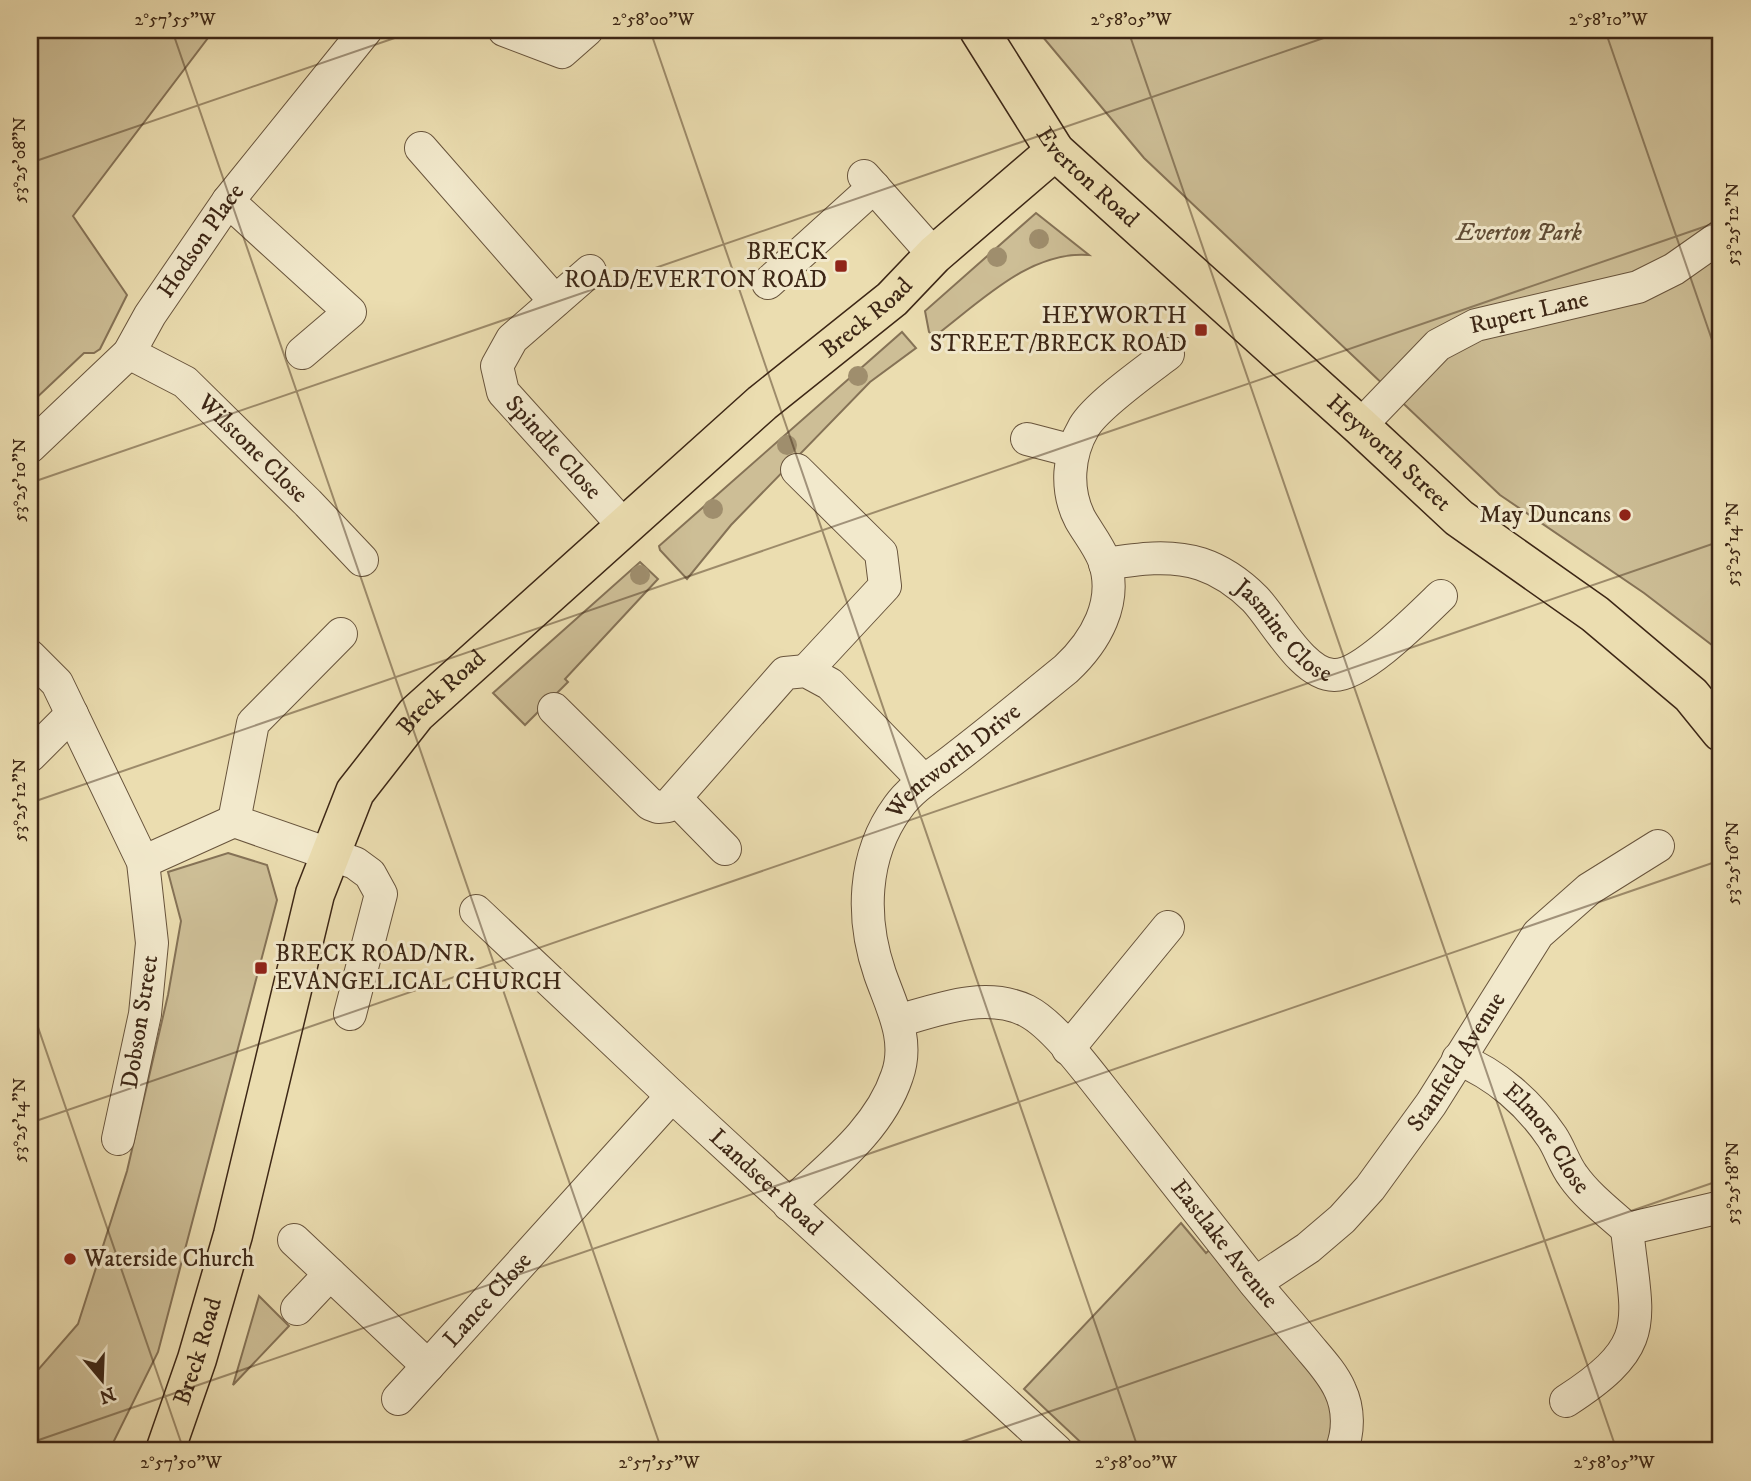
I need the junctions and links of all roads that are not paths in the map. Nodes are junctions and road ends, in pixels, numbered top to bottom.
1 (366, 30) edge
2 (504, 30) edge
3 (587, 30) edge
4 (979, 30) edge
5 (421, 148) dead end
6 (1055, 150) junction
7 (228, 201) junction
8 (1721, 236) edge
9 (934, 255) junction
10 (590, 271) dead end
11 (768, 283) dead end
12 (555, 301) junction
13 (1223, 302) joint
14 (129, 353) junction
15 (302, 353) dead end
16 (1168, 354) dead end
17 (1360, 426) junction
18 (1027, 439) dead end
19 (30, 447) edge
20 (1073, 451) junction
21 (797, 470) dead end
22 (624, 526) junction
23 (362, 560) dead end
24 (1105, 564) junction
25 (1441, 596) dead end
26 (341, 634) dead end
27 (30, 656) edge
28 (807, 671) junction
29 (554, 709) dead end
30 (72, 714) junction
31 (1721, 732) edge
32 (30, 755) edge
33 (924, 782) junction
34 (676, 799) junction
35 (234, 821) junction
36 (1658, 846) dead end
37 (725, 849) dead end
38 (331, 853) junction
39 (143, 862) junction
40 (476, 911) dead end
41 (1168, 927) dead end
42 (350, 1014) dead end
43 (898, 1021) junction
44 (1068, 1049) junction
45 (1458, 1059) junction
46 (672, 1096) junction
47 (118, 1139) dead end
48 (789, 1205) junction
49 (1721, 1207) edge
50 (1627, 1228) junction
51 (294, 1240) dead end
52 (330, 1274) junction
53 (1255, 1283) junction
54 (297, 1309) dead end
55 (428, 1366) junction
56 (398, 1399) dead end
57 (1566, 1401) dead end
58 (165, 1451) edge
59 (1057, 1451) edge
60 (1341, 1451) edge

1 - 7 street, Hodson Place
2 - 3 street
4 - 6 main road, Everton Road
5 - 12 street
6 - 9 main road, Breck Road
6 - 13 main road, Everton Road
7 - 14 street, Hodson Place
7 - 15 street
8 - 17 street, Rupert Lane
9 - 11 street
9 - 22 main road, Breck Road
10 - 12 street, Spindle Close
12 - 22 street, Spindle Close
13 - 17 main road, Heyworth Street
14 - 19 street, Hodson Place
14 - 23 street, Wilstone Close
16 - 20 street, Wentworth Drive
17 - 31 main road, Heyworth Street
18 - 20 street
20 - 24 street, Wentworth Drive
21 - 28 street
22 - 38 main road, Breck Road
24 - 25 street, Jasmine Close
24 - 33 street, Wentworth Drive
26 - 35 street
27 - 30 street, Dobson Street
28 - 33 street
28 - 34 street
29 - 34 street
30 - 32 street
30 - 39 street, Dobson Street
33 - 43 street, Wentworth Drive
34 - 37 street
35 - 38 street
35 - 39 street
36 - 45 street, Stanfield Avenue
38 - 42 street
38 - 58 main road, Breck Road
39 - 47 street, Dobson Street
40 - 46 street, Landseer Road
41 - 44 street
43 - 44 street, Eastlake Avenue
43 - 48 street, Wentworth Drive
44 - 53 street, Eastlake Avenue
45 - 50 street, Elmore Close
45 - 53 street, Stanfield Avenue
46 - 48 street, Landseer Road
46 - 55 street, Lance Close
48 - 59 street, Landseer Road
49 - 50 street
50 - 57 street
51 - 52 street, Lance Close
52 - 54 street
52 - 55 street, Lance Close
53 - 60 street, Eastlake Avenue
55 - 56 street

